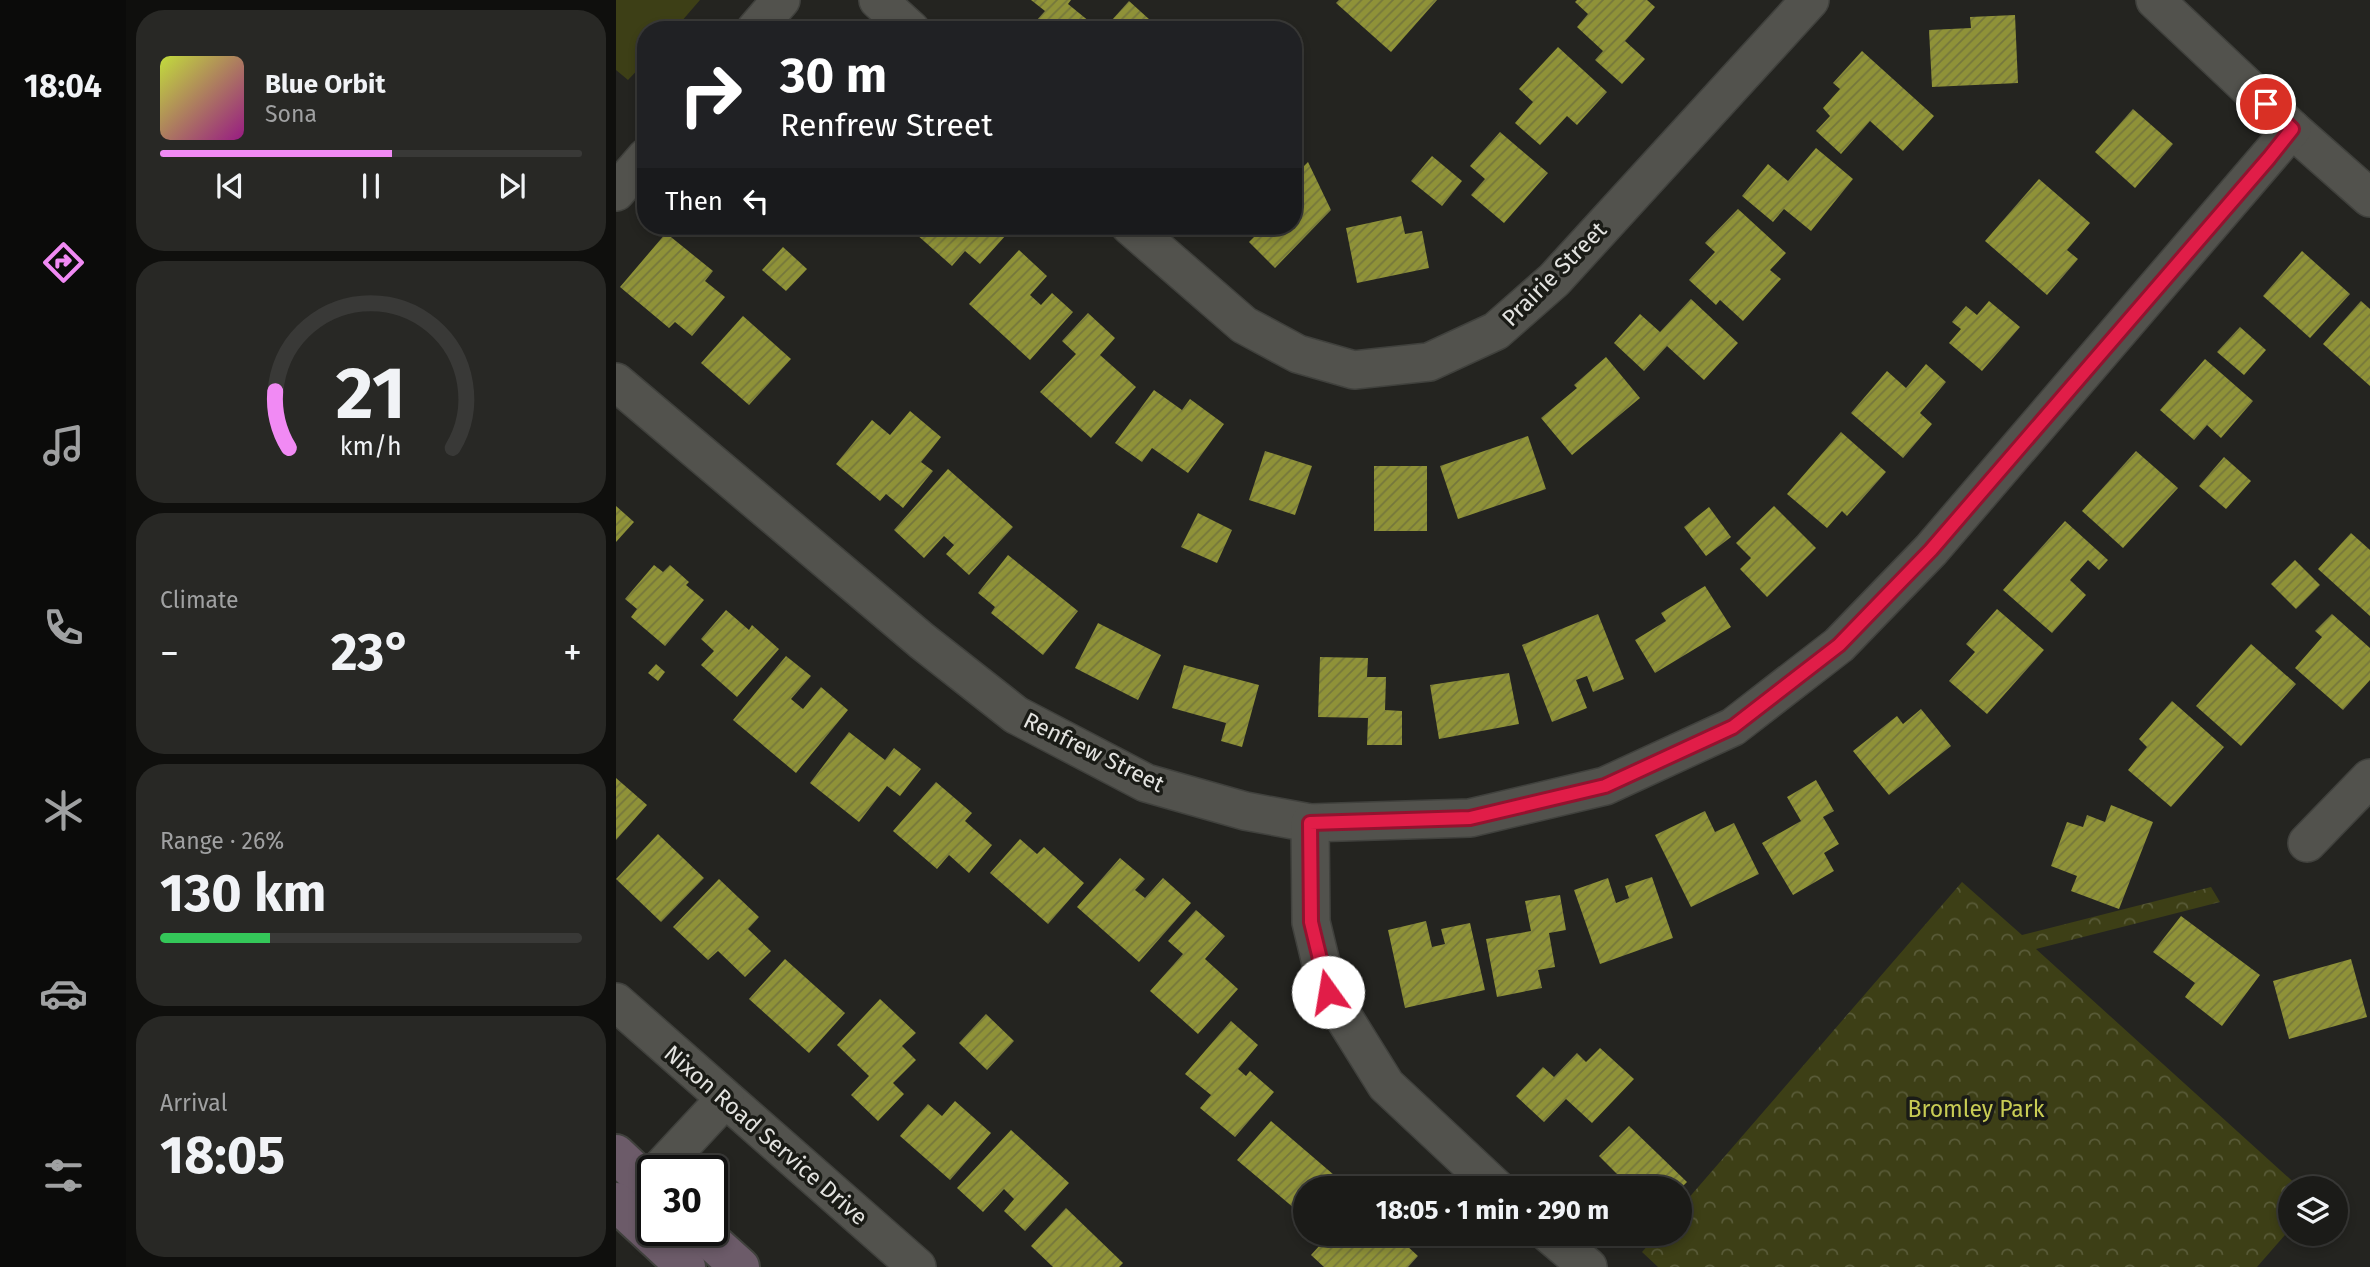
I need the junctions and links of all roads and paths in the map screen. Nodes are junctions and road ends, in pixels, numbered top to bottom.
1 (780, 0) edge
2 (878, 0) edge
3 (1810, 0) edge
4 (2155, 0) edge
5 (762, 21) edge
6 (901, 21) edge
7 (2292, 129) junction
8 (637, 168) edge
9 (616, 192) edge
10 (2370, 198) edge
11 (1140, 235) edge
12 (616, 382) edge
13 (2370, 778) edge
14 (1310, 823) junction
15 (2307, 843) dead end
16 (616, 1002) edge
17 (725, 1099) junction
18 (616, 1154) edge
19 (673, 1155) edge
20 (637, 1176) edge
21 (1483, 1176) edge
22 (676, 1246) edge
23 (717, 1246) edge
24 (1563, 1246) edge
25 (686, 1267) edge
26 (740, 1267) edge
27 (917, 1267) edge
28 (1588, 1267) edge

1 - 5 street
2 - 6 street
3 - 11 street, Prairie Street
4 - 7 street
7 - 10 street
7 - 14 street, Renfrew Street
8 - 9 street
12 - 14 street, Renfrew Street
13 - 15 street
14 - 21 street
16 - 17 street, Nixon Road Service Drive
17 - 19 street
17 - 27 street, Nixon Road Service Drive
18 - 20 main road
22 - 25 main road
23 - 26 main road
24 - 28 street

